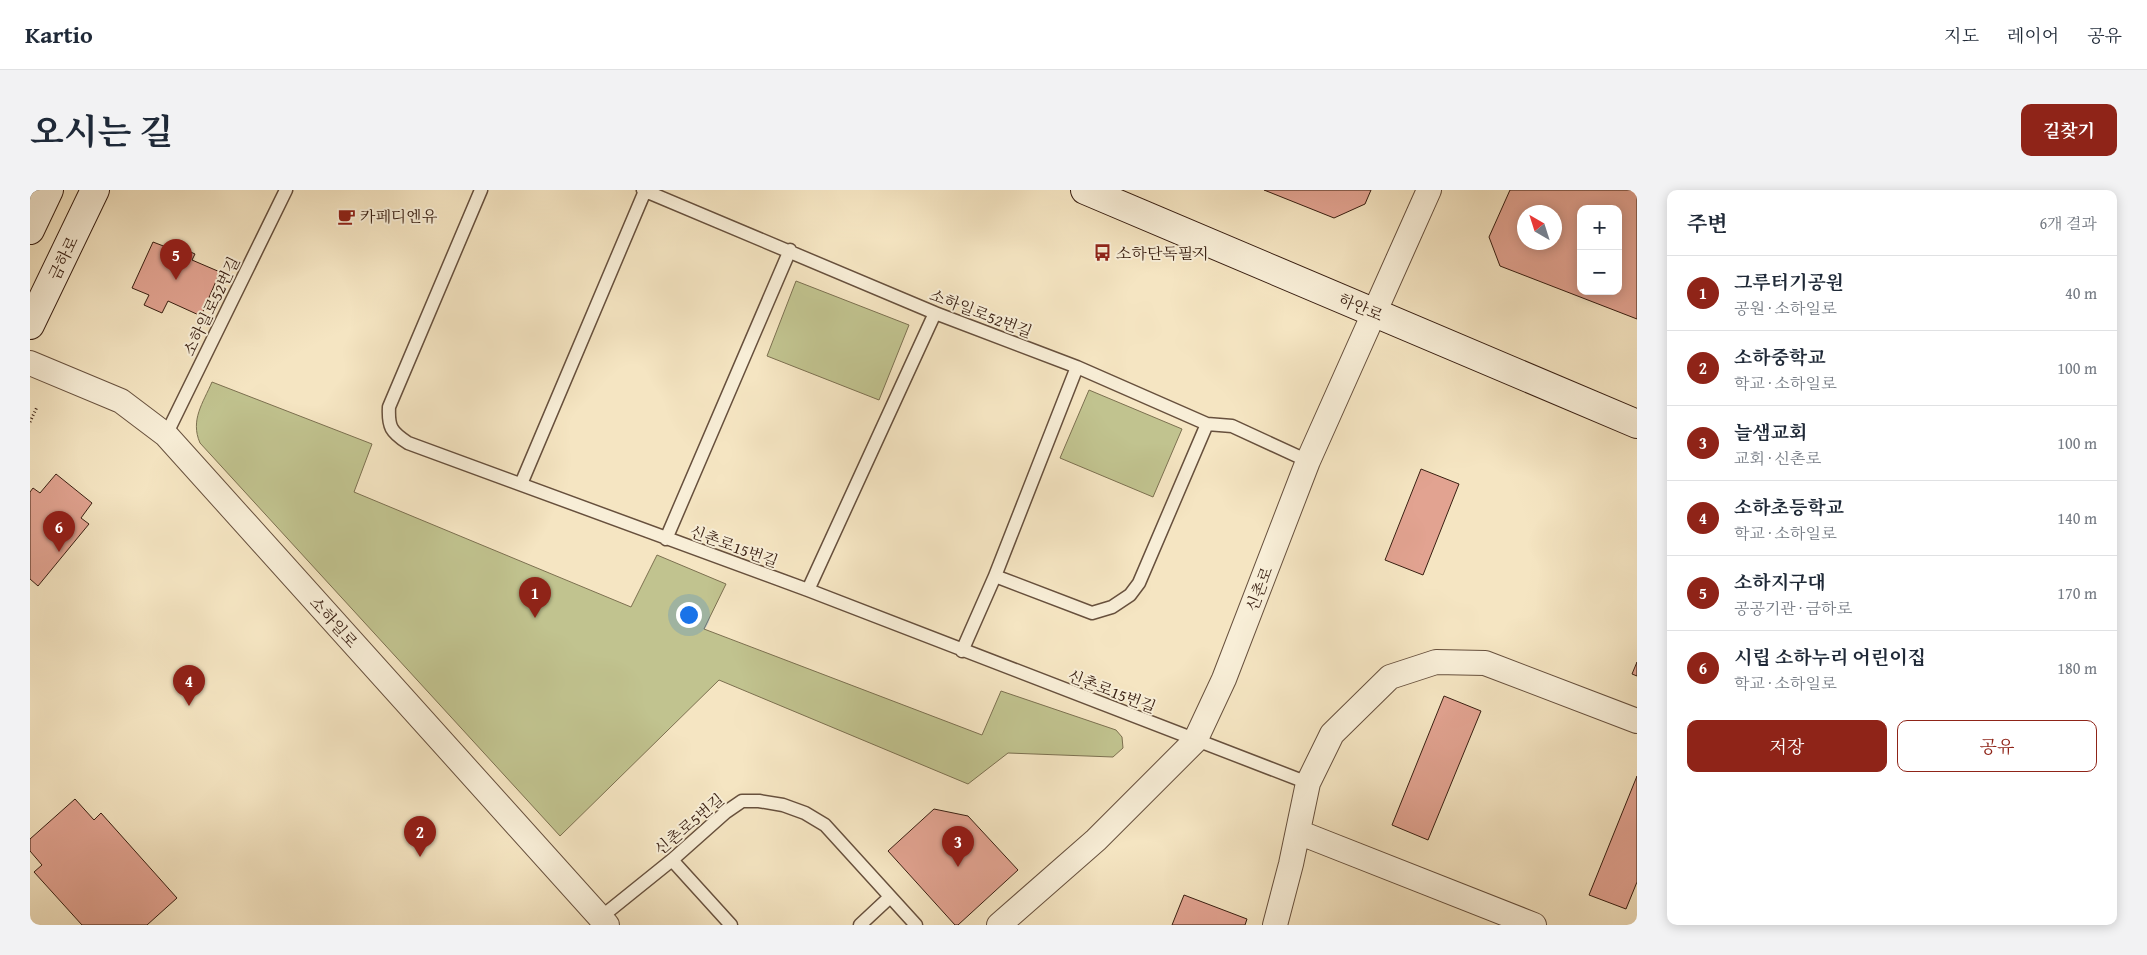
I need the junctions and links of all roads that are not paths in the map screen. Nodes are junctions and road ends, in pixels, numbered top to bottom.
1 (49, 190) edge
2 (95, 190) edge
3 (286, 190) edge
4 (481, 190) edge
5 (644, 190) edge
6 (1085, 190) edge
7 (1429, 190) edge
8 (30, 230) edge
9 (790, 250) junction
10 (935, 313) junction
11 (1374, 313) junction
12 (30, 325) edge
13 (30, 363) edge
14 (1077, 368) junction
15 (1206, 424) junction
16 (1637, 424) edge
17 (166, 436) junction
18 (1308, 461) junction
19 (521, 484) junction
20 (666, 538) junction
21 (995, 576) junction
22 (808, 590) junction
23 (962, 650) junction
24 (1637, 721) edge
25 (1195, 740) junction
26 (1308, 783) junction
27 (1298, 832) junction
28 (672, 860) junction
29 (890, 896) junction
30 (604, 922) edge
31 (731, 925) edge
32 (860, 925) edge
33 (916, 925) edge
34 (999, 925) edge
35 (1275, 925) edge
36 (1534, 925) edge

1 - 8 main road
2 - 12 main road, 금하로
3 - 17 lane, 소하일로52번길
4 - 19 lane, 신촌로15번길
5 - 9 lane, 소하일로52번길
5 - 19 lane
6 - 11 main road, 하안로
7 - 11 street, 신촌로
9 - 10 lane, 소하일로52번길
9 - 20 lane
10 - 14 lane, 소하일로52번길
10 - 22 lane
11 - 16 main road, 하안로
11 - 18 street, 신촌로
13 - 17 street, 소하일로
14 - 15 lane, 소하일로52번길
14 - 21 lane
15 - 18 lane, 소하일로52번길
15 - 21 lane
17 - 30 street, 소하일로
18 - 25 street, 신촌로
19 - 20 lane, 신촌로15번길
20 - 22 lane, 신촌로15번길
21 - 23 lane
22 - 23 lane, 신촌로15번길
23 - 25 lane, 신촌로15번길
24 - 26 street
25 - 26 lane, 신촌로15번길
25 - 34 street, 신촌로
26 - 27 street
27 - 35 street
27 - 36 street
28 - 29 lane, 신촌로5번길
28 - 30 lane, 신촌로5번길
28 - 31 lane
29 - 32 lane
29 - 33 lane, 신촌로5번길

